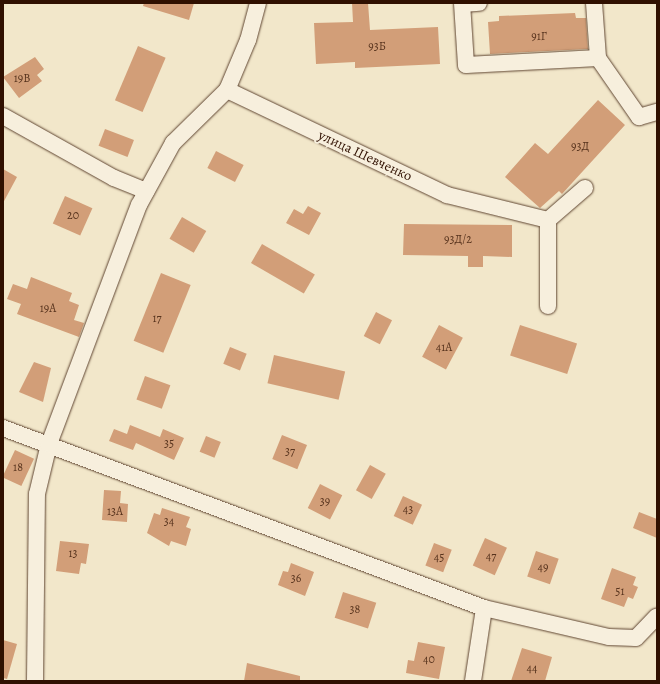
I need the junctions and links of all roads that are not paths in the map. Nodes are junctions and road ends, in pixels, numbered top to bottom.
1 (258, 3) edge
2 (462, 3) edge
3 (479, 3) edge
4 (594, 3) edge
5 (598, 58) junction
6 (227, 90) junction
7 (657, 112) edge
8 (3, 116) edge
9 (585, 188) dead end
10 (146, 191) junction
11 (548, 220) junction
12 (548, 306) dead end
13 (3, 428) edge
14 (49, 444) junction
15 (484, 608) junction
16 (657, 616) edge
17 (35, 681) edge
18 (473, 681) edge

1 - 6 street
2 - 3 street
2 - 5 street
4 - 5 street
5 - 7 street
6 - 10 street
6 - 11 street, улица Шевченко
8 - 10 street
9 - 11 street
10 - 14 street
11 - 12 street
13 - 14 street
14 - 15 street
14 - 17 street
15 - 16 street
15 - 18 street

